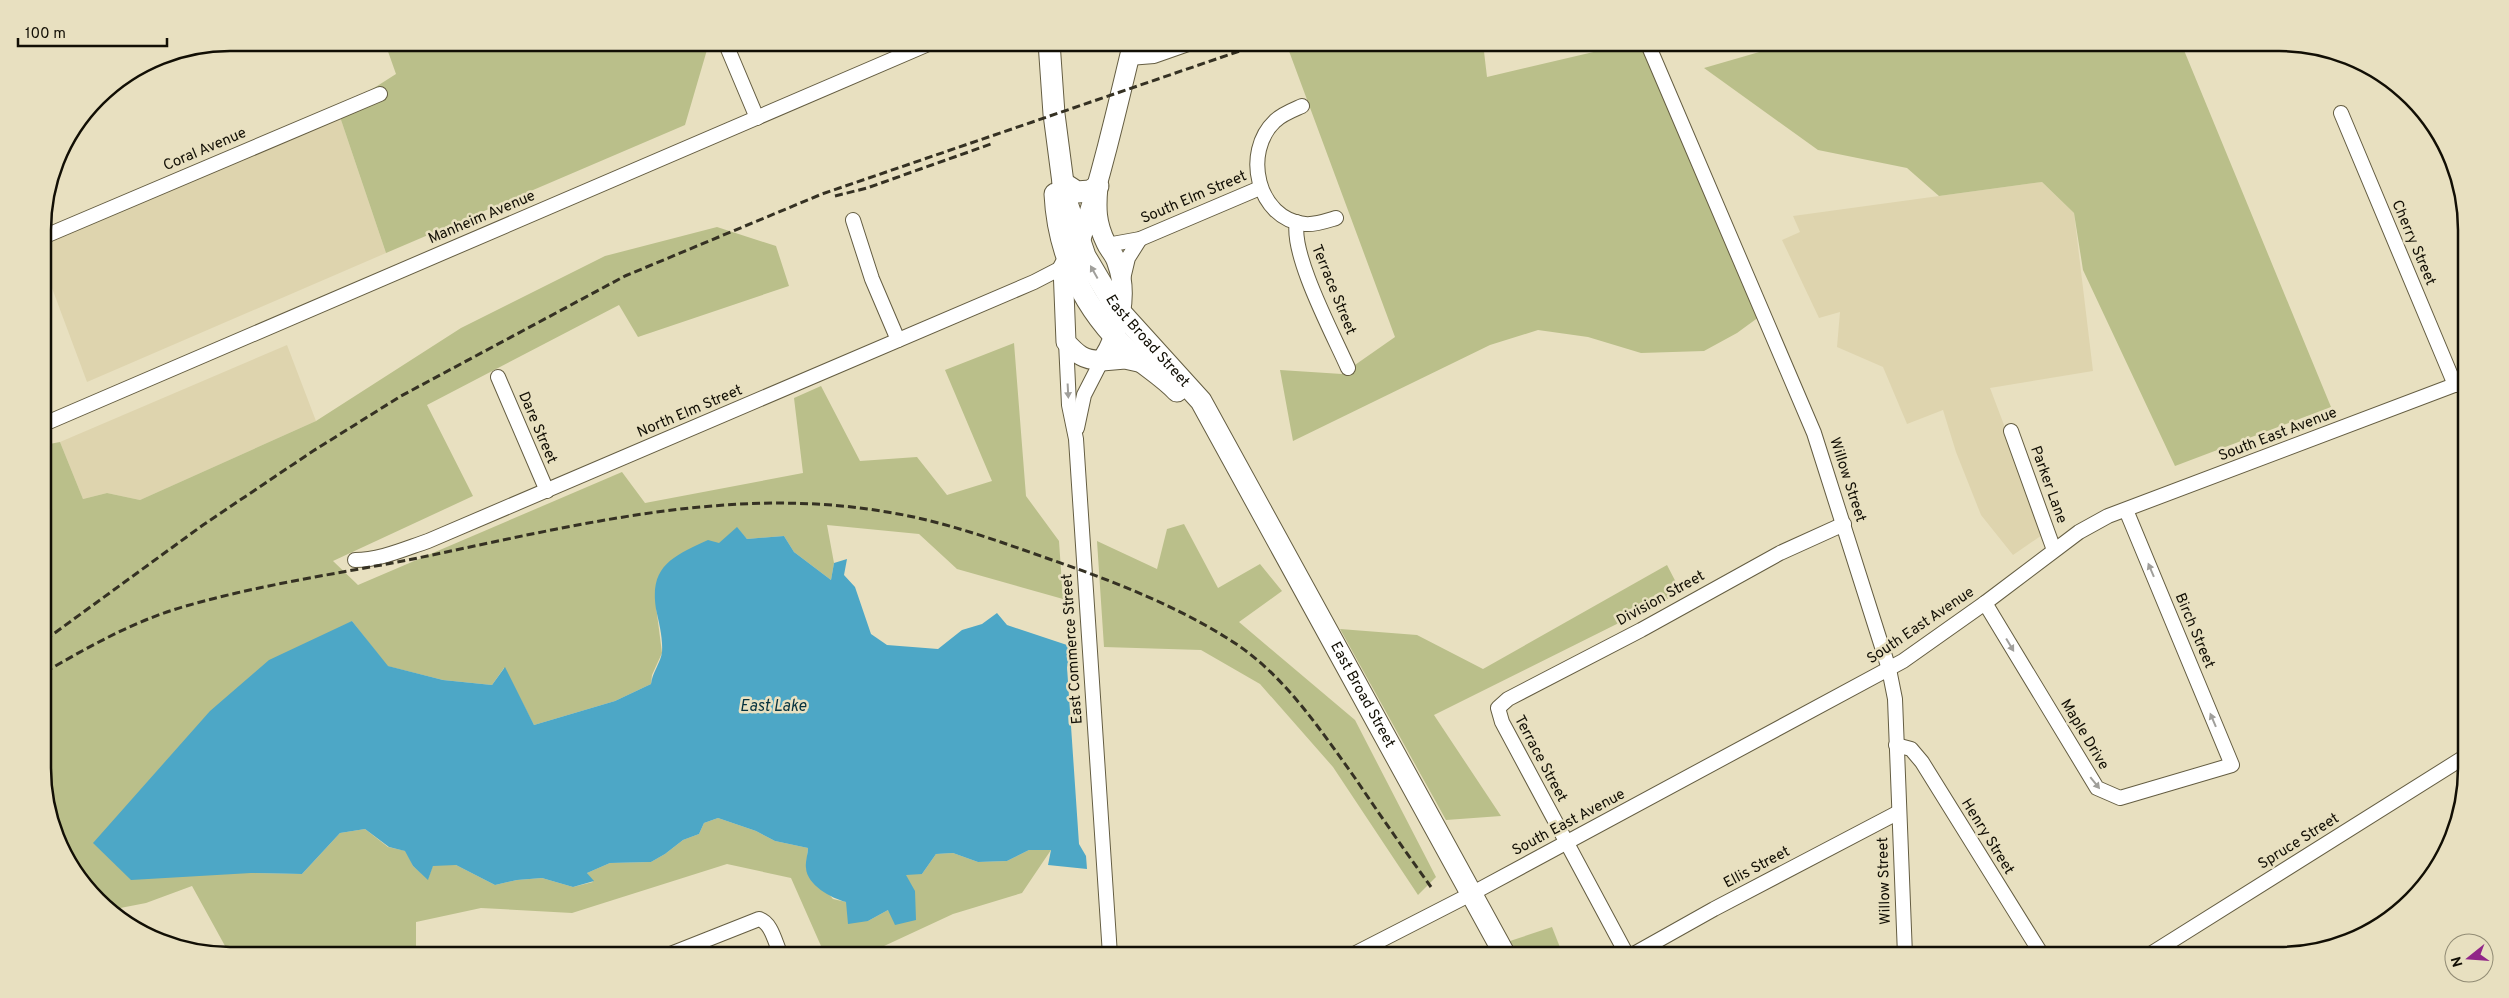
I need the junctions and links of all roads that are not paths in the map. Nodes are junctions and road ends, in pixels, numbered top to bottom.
1 (729, 51) edge
2 (912, 51) edge
3 (1050, 51) edge
4 (1131, 51) edge
5 (1135, 51) edge
6 (1168, 51) edge
7 (1650, 51) edge
8 (380, 94) dead end
9 (1302, 106) dead end
10 (2341, 113) dead end
11 (757, 118) junction
12 (1056, 130) junction
13 (1063, 182) junction
14 (1098, 186) junction
15 (1260, 188) junction
16 (1336, 218) dead end
17 (853, 220) dead end
18 (1297, 222) junction
19 (51, 234) edge
20 (1140, 239) junction
21 (1107, 245) junction
22 (1070, 257) junction
23 (1034, 282) junction
24 (1063, 290) junction
25 (1121, 302) junction
26 (1115, 337) junction
27 (898, 340) junction
28 (1066, 342) junction
29 (1102, 360) junction
30 (1154, 364) junction
31 (1348, 368) dead end
32 (498, 377) dead end
33 (2458, 378) edge
34 (2458, 384) edge
35 (51, 421) edge
36 (2011, 431) dead end
37 (1076, 439) junction
38 (547, 491) junction
39 (2126, 510) junction
40 (1844, 524) junction
41 (2054, 550) junction
42 (355, 560) dead end
43 (1985, 603) junction
44 (1889, 669) junction
45 (1498, 708) joint
46 (1896, 745) junction
47 (2458, 761) edge
48 (2232, 765) joint
49 (1899, 812) junction
50 (1566, 843) junction
51 (1471, 894) junction
52 (688, 947) edge
53 (777, 947) edge
54 (1109, 947) edge
55 (1368, 947) edge
56 (1501, 947) edge
57 (1623, 947) edge
58 (1646, 947) edge
59 (1901, 947) edge
60 (2037, 947) edge
61 (2161, 947) edge

1 - 11 street
2 - 11 street, Manheim Avenue
3 - 12 highway
4 - 14 main road
5 - 6 street
7 - 40 street, Willow Street
8 - 19 street, Coral Avenue
9 - 15 street, South Elm Street
10 - 33 street, Cherry Street
11 - 35 street, Manheim Avenue
12 - 13 highway
12 - 22 highway
13 - 14 highway
13 - 22 highway
14 - 21 main road
14 - 22 main road
15 - 18 street, South Elm Street
15 - 20 street, South Elm Street
16 - 18 street
17 - 27 street
18 - 31 street, Terrace Street
20 - 21 street, South Elm Street
20 - 25 street
21 - 22 main road
21 - 25 main road
22 - 23 street, North Elm Street
22 - 24 main road
25 -> 22 highway, East Broad Street
22 - 26 highway, East Broad Street
23 - 24 street
23 - 27 street, North Elm Street
24 - 28 main road
25 - 26 main road
25 - 30 highway, East Broad Street
26 - 29 main road
26 - 30 highway, East Broad Street
27 - 38 street, North Elm Street
28 - 29 main road
28 -> 37 street, East Commerce Street
29 - 30 highway
29 - 37 street
30 - 51 highway, East Broad Street
32 - 38 street, Dare Street
34 - 39 street, South East Avenue
36 - 41 street, Parker Lane
37 - 54 street, East Commerce Street
38 - 42 street, North Elm Street
39 - 41 street, South East Avenue
48 -> 39 street, Birch Street
40 - 44 street, Willow Street
40 - 45 street, Division Street
41 - 43 street, South East Avenue
43 - 44 street, South East Avenue
43 -> 48 street, Maple Drive
44 - 46 street, Willow Street
44 - 50 street, South East Avenue
45 - 50 street, Terrace Street
46 - 49 street, Willow Street
46 - 60 street, Henry Street
47 - 61 street, Spruce Street
49 - 58 street, Ellis Street
49 - 59 street, Willow Street
50 - 51 street, South East Avenue
50 - 57 street, Terrace Street
51 - 55 street, South East Avenue
51 - 56 highway, East Broad Street
52 - 53 street

